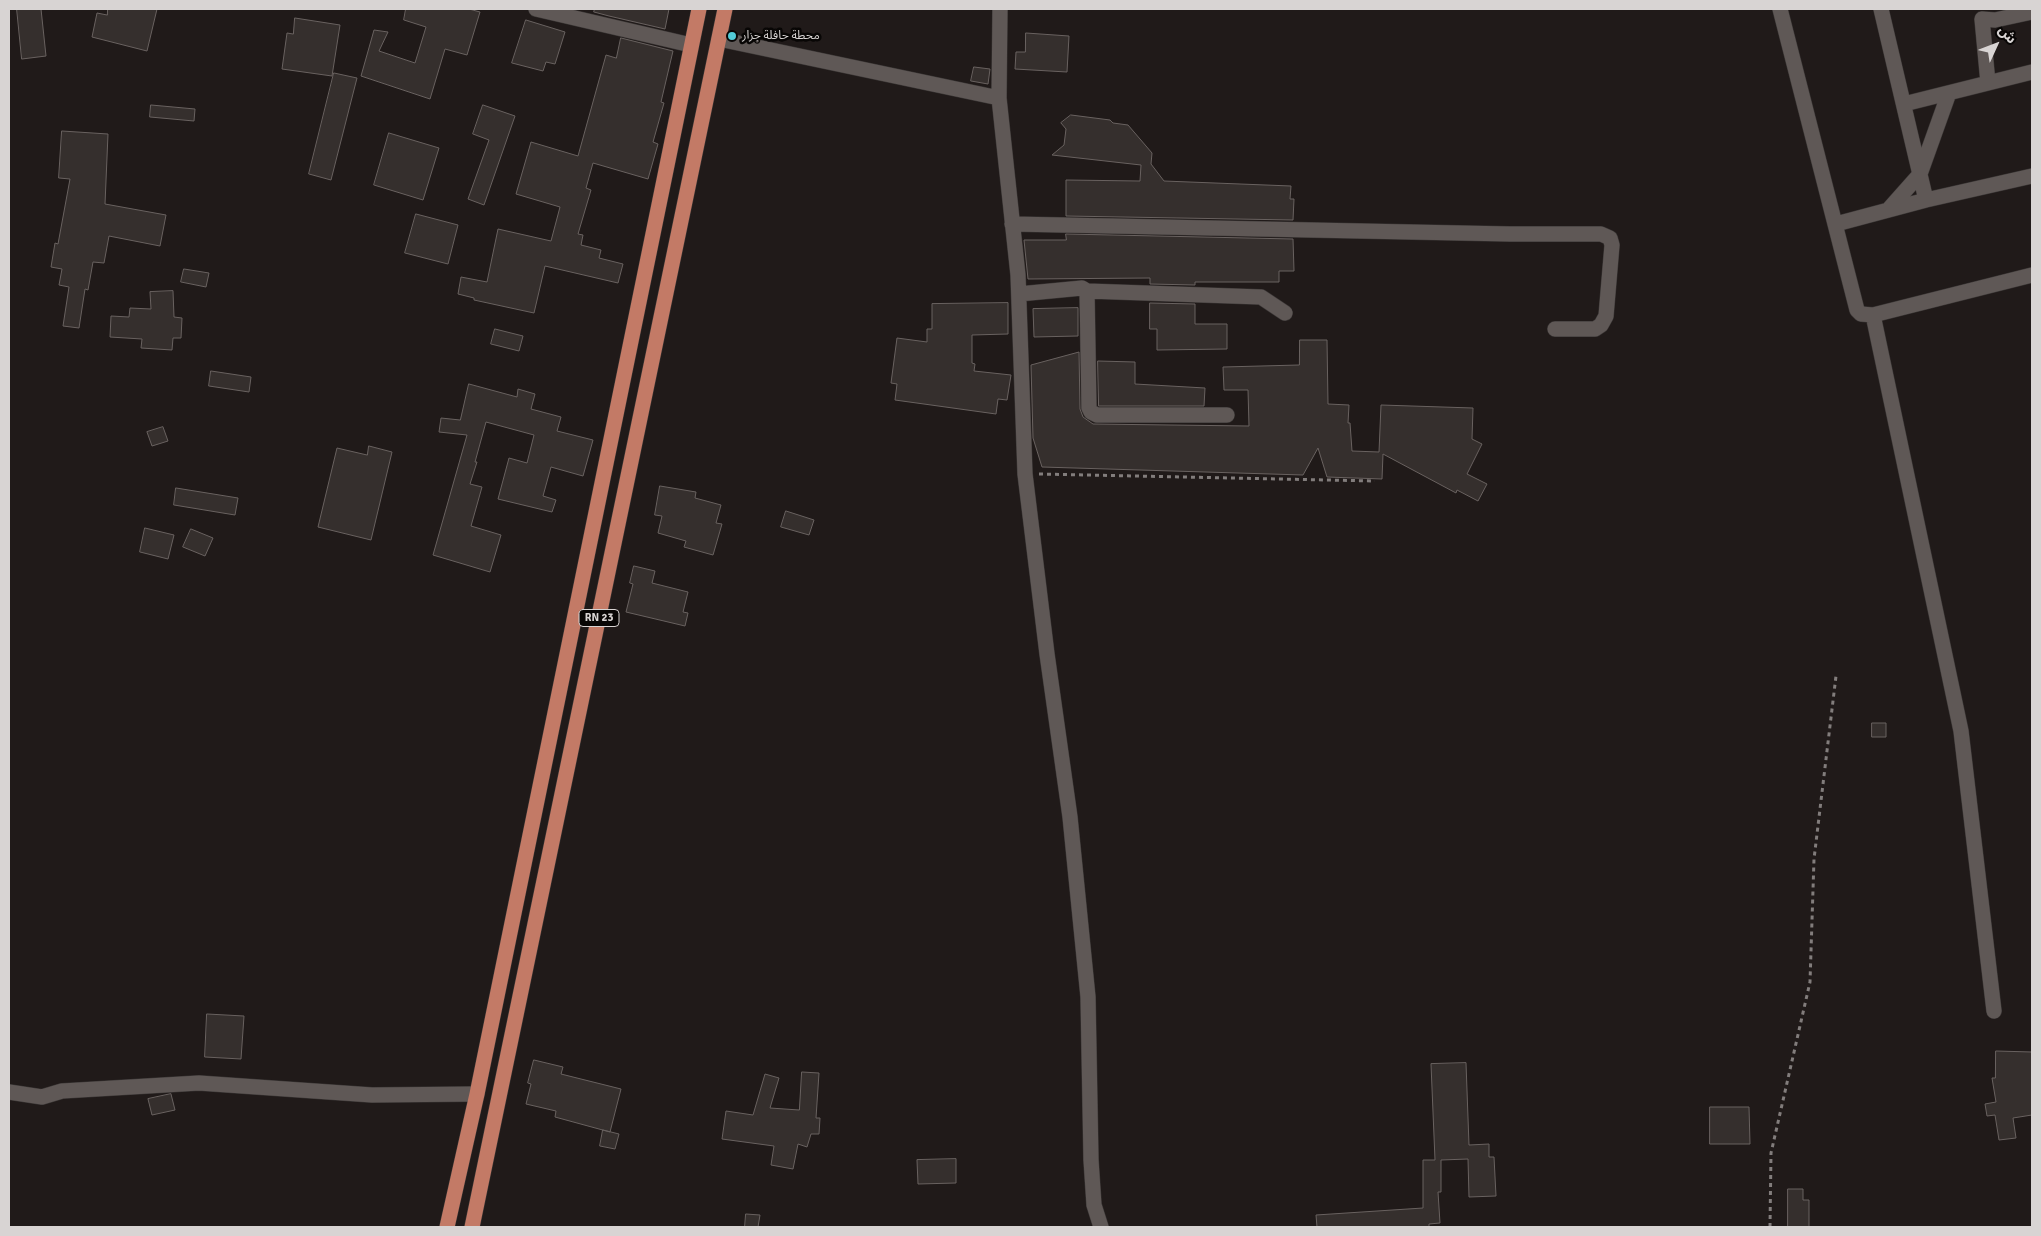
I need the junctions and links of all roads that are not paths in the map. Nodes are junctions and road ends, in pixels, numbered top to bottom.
1 (536, 9) edge
2 (698, 9) edge
3 (725, 9) edge
4 (1000, 9) edge
5 (1780, 9) edge
6 (1880, 9) edge
7 (2032, 12) edge
8 (1981, 14) edge
9 (719, 39) junction
10 (691, 45) junction
11 (2032, 72) edge
12 (1988, 83) junction
13 (1949, 93) junction
14 (999, 98) junction
15 (1904, 104) junction
16 (1920, 174) junction
17 (2032, 176) edge
18 (1926, 200) junction
19 (1888, 210) junction
20 (1012, 224) junction
21 (1836, 224) junction
22 (2032, 275) edge
23 (1087, 291) junction
24 (1018, 294) junction
25 (1285, 313) dead end
26 (1873, 315) junction
27 (1555, 328) dead end
28 (1227, 415) dead end
29 (1994, 1011) dead end
30 (9, 1092) edge
31 (477, 1094) junction
32 (447, 1227) edge
33 (472, 1227) edge
34 (1101, 1227) edge

1 - 10 street
2 - 10 highway, RN 23
3 - 9 highway, RN 23
4 - 14 street
5 - 21 street
6 - 15 street
7 - 8 street
8 - 12 street
9 - 14 street
9 - 33 highway, RN 23
10 - 31 highway, RN 23
11 - 12 street
12 - 13 street
13 - 15 street
13 - 16 street
14 - 20 street
15 - 16 street
16 - 18 street
16 - 19 street
17 - 18 street
18 - 19 street
19 - 21 street
20 - 24 street
20 - 27 street
21 - 26 street
22 - 26 street
23 - 24 street
23 - 25 street
23 - 28 street
24 - 34 street
26 - 29 street
30 - 31 street
31 - 32 highway, RN 23

